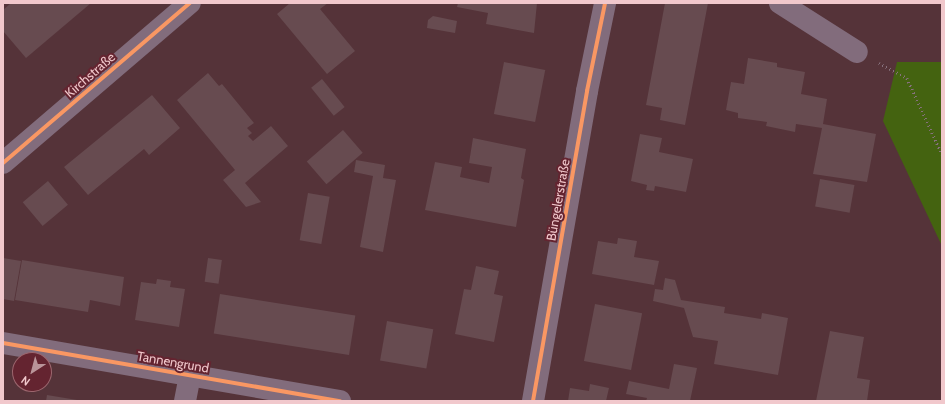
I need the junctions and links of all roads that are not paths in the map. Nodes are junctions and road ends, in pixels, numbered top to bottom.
1 (190, 3) edge
2 (606, 3) edge
3 (780, 3) edge
4 (857, 52) road end
5 (3, 163) edge
6 (3, 343) edge
7 (190, 375) junction
8 (185, 401) edge
9 (340, 401) edge
10 (533, 401) edge

1 - 5 street, Kirchstraße
2 - 10 street, Büngelerstraße
3 - 4 street
6 - 7 street, Tannengrund
7 - 8 street, Tannengrund
7 - 9 street, Tannengrund

